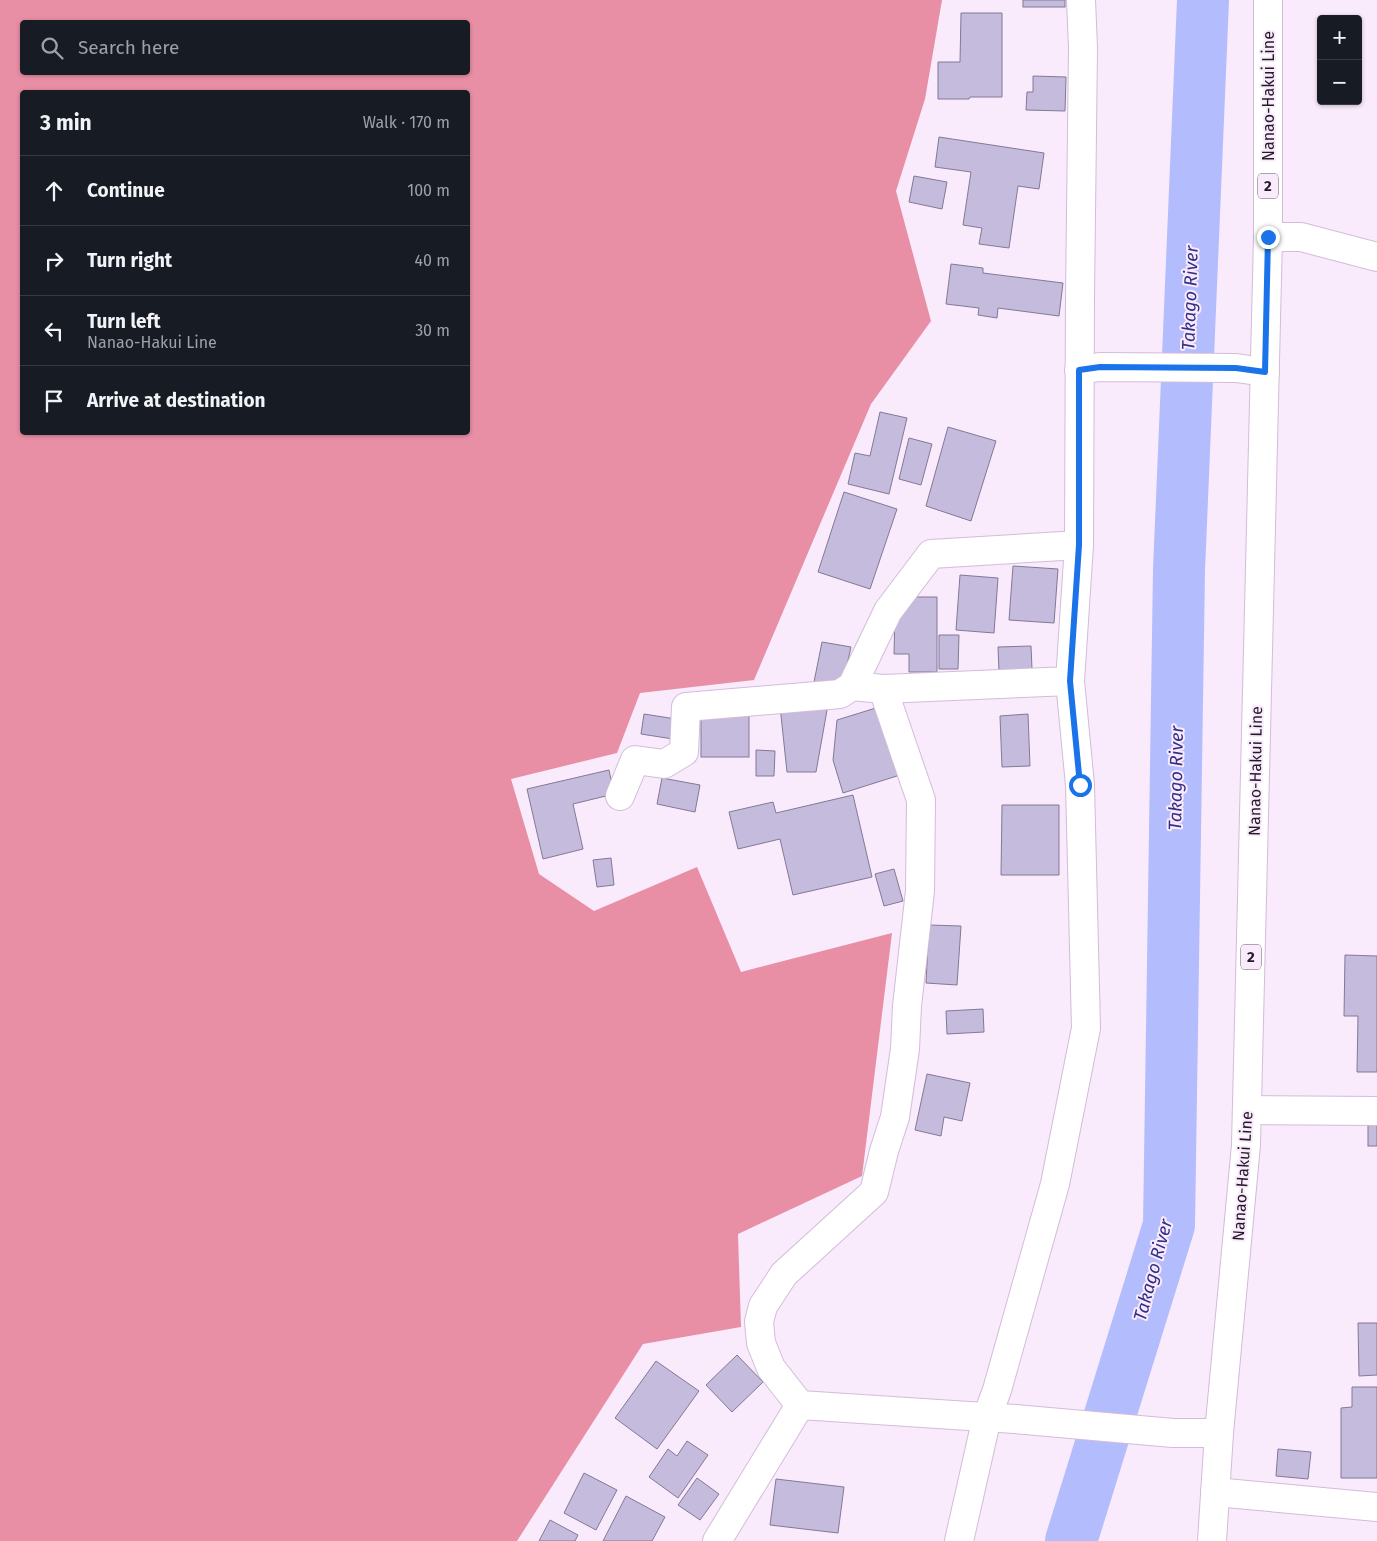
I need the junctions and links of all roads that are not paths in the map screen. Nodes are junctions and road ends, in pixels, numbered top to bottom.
1 (1081, 0) edge
2 (1268, 0) edge
3 (1268, 237) junction
4 (1377, 257) edge
5 (1090, 368) junction
6 (1265, 372) junction
7 (1079, 545) junction
8 (1070, 681) junction
9 (852, 686) junction
10 (883, 689) junction
11 (620, 796) dead end
12 (1247, 1110) junction
13 (1377, 1111) edge
14 (800, 1404) junction
15 (987, 1417) junction
16 (1219, 1433) junction
17 (1215, 1492) junction
18 (1377, 1506) edge
19 (717, 1541) edge
20 (959, 1541) edge
21 (1212, 1541) edge

1 - 5 street
2 - 3 street, Nanao-Hakui Line / 2
3 - 4 street
3 - 6 street, Nanao-Hakui Line / 2
5 - 6 street
5 - 7 street
6 - 12 street, Nanao-Hakui Line / 2
7 - 8 street
7 - 9 street
8 - 10 street
8 - 15 street
9 - 10 street
9 - 11 street
10 - 14 street
12 - 13 street
12 - 16 street, Nanao-Hakui Line / 2
14 - 15 street
14 - 19 street
15 - 16 street
15 - 20 street
16 - 17 street, Nanao-Hakui Line / 2
17 - 18 street
17 - 21 street, Nanao-Hakui Line / 2

